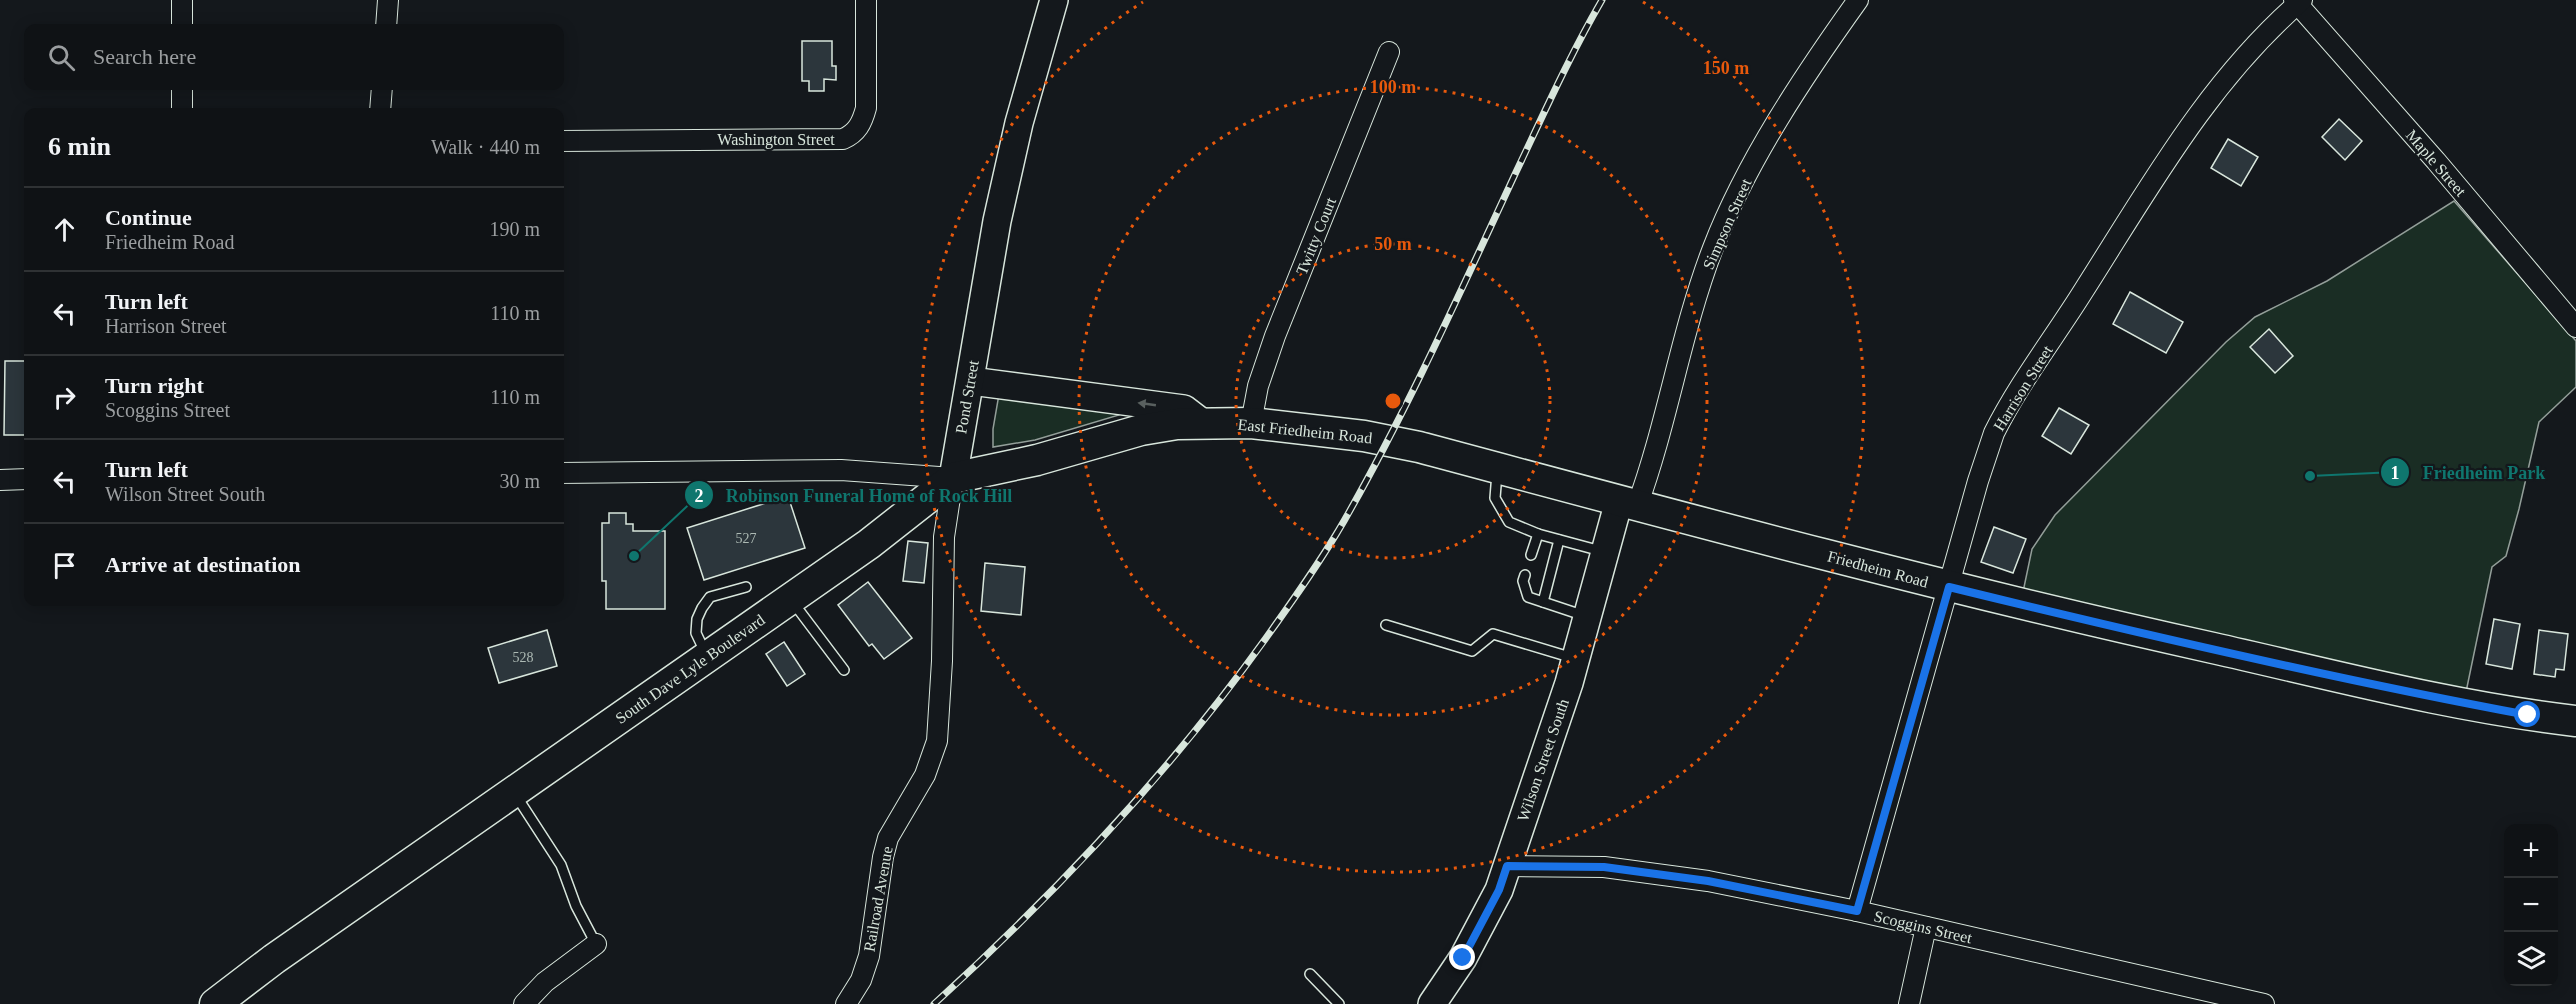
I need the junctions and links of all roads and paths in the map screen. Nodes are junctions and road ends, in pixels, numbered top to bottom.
1 (182, 0) edge
2 (387, 0) edge
3 (866, 0) edge
4 (1054, 0) edge
5 (1858, 0) edge
6 (2298, 1) edge
7 (182, 24) edge
8 (386, 24) edge
9 (1389, 52) dead end
10 (182, 90) edge
11 (382, 90) edge
12 (182, 108) edge
13 (380, 108) edge
14 (564, 141) edge
15 (2576, 327) edge
16 (970, 381) junction
17 (1201, 422) junction
18 (1251, 423) junction
19 (1498, 468) junction
20 (564, 473) edge
21 (952, 478) junction
22 (24, 479) edge
23 (0, 480) edge
24 (1628, 503) junction
25 (1538, 534) junction
26 (1559, 540) junction
27 (1605, 552) junction
28 (1531, 555) dead end
29 (1525, 574) dead end
30 (746, 587) dead end
31 (1949, 587) junction
32 (791, 599) junction
33 (1543, 602) junction
34 (1587, 616) junction
35 (1386, 625) dead end
36 (708, 656) junction
37 (1575, 659) junction
38 (844, 670) dead end
39 (2528, 715) junction
40 (2576, 721) edge
41 (2576, 731) edge
42 (514, 792) junction
43 (912, 796) joint
44 (1507, 866) junction
45 (1857, 911) junction
46 (1926, 927) junction
47 (596, 944) joint
48 (1310, 974) dead end
49 (215, 1004) edge
50 (524, 1004) edge
51 (846, 1004) edge
52 (1339, 1004) edge
53 (1432, 1004) edge
54 (1909, 1004) edge
55 (2264, 1004) edge

1 - 7 street
2 - 8 street
3 - 14 street, Washington Street
4 - 16 street, Pond Street
5 - 24 street, Simpson Street
6 - 15 street, Maple Street
6 - 31 street, Harrison Street
9 - 18 street, Twitty Court
10 - 12 street
11 - 13 street
17 -> 16 street, East Friedheim Road
16 - 21 street, Pond Street
17 - 18 main road, East Friedheim Road
17 - 21 main road, South Dave Lyle Boulevard
18 - 19 main road, East Friedheim Road
19 - 24 main road, East Friedheim Road
19 - 25 lane
20 - 21 street
21 - 32 main road, South Dave Lyle Boulevard
21 - 43 street, Pond Street
22 - 23 street
24 - 27 street, Wilson Street South
24 - 31 main road, Friedheim Road
25 - 26 lane
25 - 28 lane
26 - 27 lane
26 - 33 lane
27 - 34 street, Wilson Street South
29 - 33 lane
30 - 36 lane
31 - 39 main road, Friedheim Road
31 - 45 street, Harrison Street
32 - 36 main road, South Dave Lyle Boulevard
32 - 38 lane
33 - 34 lane
34 - 37 street, Wilson Street South
35 - 37 lane
36 - 42 main road, South Dave Lyle Boulevard
37 - 44 street, Wilson Street South
39 - 40 main road
39 - 41 street, Friedheim Road
42 - 47 lane
42 - 49 main road, South Dave Lyle Boulevard
43 - 51 street, Railroad Avenue
44 - 45 street, Scoggins Street
44 - 53 street, Wilson Street South
45 - 46 street, Scoggins Street
46 - 54 street
46 - 55 street, Scoggins Street
47 - 50 street
48 - 52 lane

